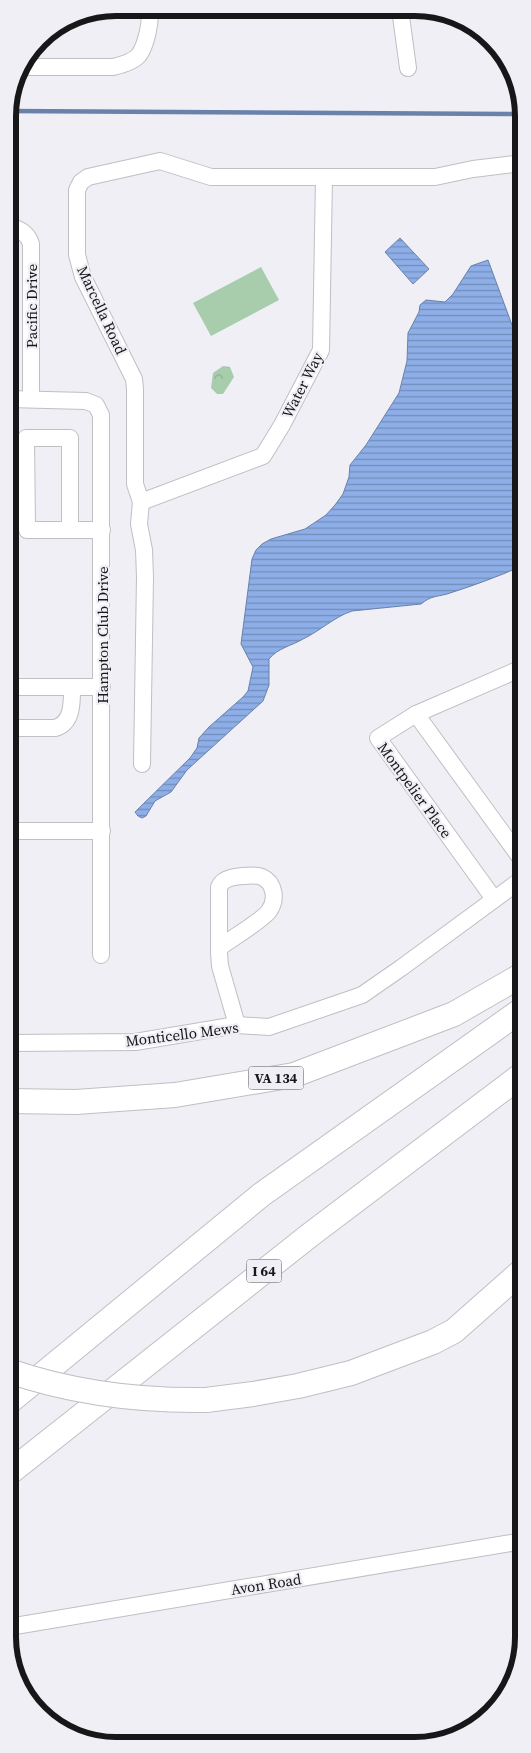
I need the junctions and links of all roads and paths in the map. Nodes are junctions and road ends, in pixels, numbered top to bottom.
1 (148, 16) edge
2 (401, 16) edge
3 (30, 67) edge
4 (408, 68) dead end
5 (515, 164) edge
6 (324, 178) junction
7 (16, 228) edge
8 (16, 399) edge
9 (31, 399) junction
10 (141, 502) junction
11 (70, 530) junction
12 (102, 530) junction
13 (515, 671) edge
14 (16, 687) edge
15 (72, 687) junction
16 (102, 687) junction
17 (416, 714) junction
18 (16, 728) edge
19 (142, 764) dead end
20 (16, 831) edge
21 (102, 831) junction
22 (515, 850) edge
23 (515, 884) edge
24 (494, 899) junction
25 (219, 948) junction
26 (101, 955) dead end
27 (515, 980) edge
28 (515, 1014) edge
29 (236, 1025) junction
30 (16, 1043) edge
31 (515, 1080) edge
32 (16, 1101) edge
33 (515, 1277) edge
34 (515, 1298) edge
35 (454, 1331) junction
36 (16, 1373) edge
37 (16, 1396) edge
38 (16, 1467) edge
39 (515, 1542) edge
40 (16, 1626) edge

1 - 3 street
2 - 4 street
5 - 6 street, Marcella Road
6 - 10 street, Water Way
6 - 10 street, Marcella Road
7 - 9 street, Pacific Drive
8 - 9 street, Hampton Club Drive
9 - 12 street, Hampton Club Drive
10 - 19 street, Marcella Road
11 - 11 street
11 - 12 street
12 - 16 street, Hampton Club Drive
13 - 17 street, Montpelier Place
14 - 15 street
15 - 16 street
15 - 18 street
16 - 21 street, Hampton Club Drive
17 - 22 street
17 - 24 street, Montpelier Place
20 - 21 street
21 - 26 street, Hampton Club Drive
23 - 24 street, Monticello Mews
24 - 29 street, Monticello Mews
25 - 25 street
25 - 29 street
27 - 32 highway, VA 134
28 - 37 highway
29 - 30 street, Monticello Mews
31 - 38 highway, I 64
33 - 35 highway
34 - 35 highway
35 - 36 highway, bridge
39 - 40 street, Avon Road

